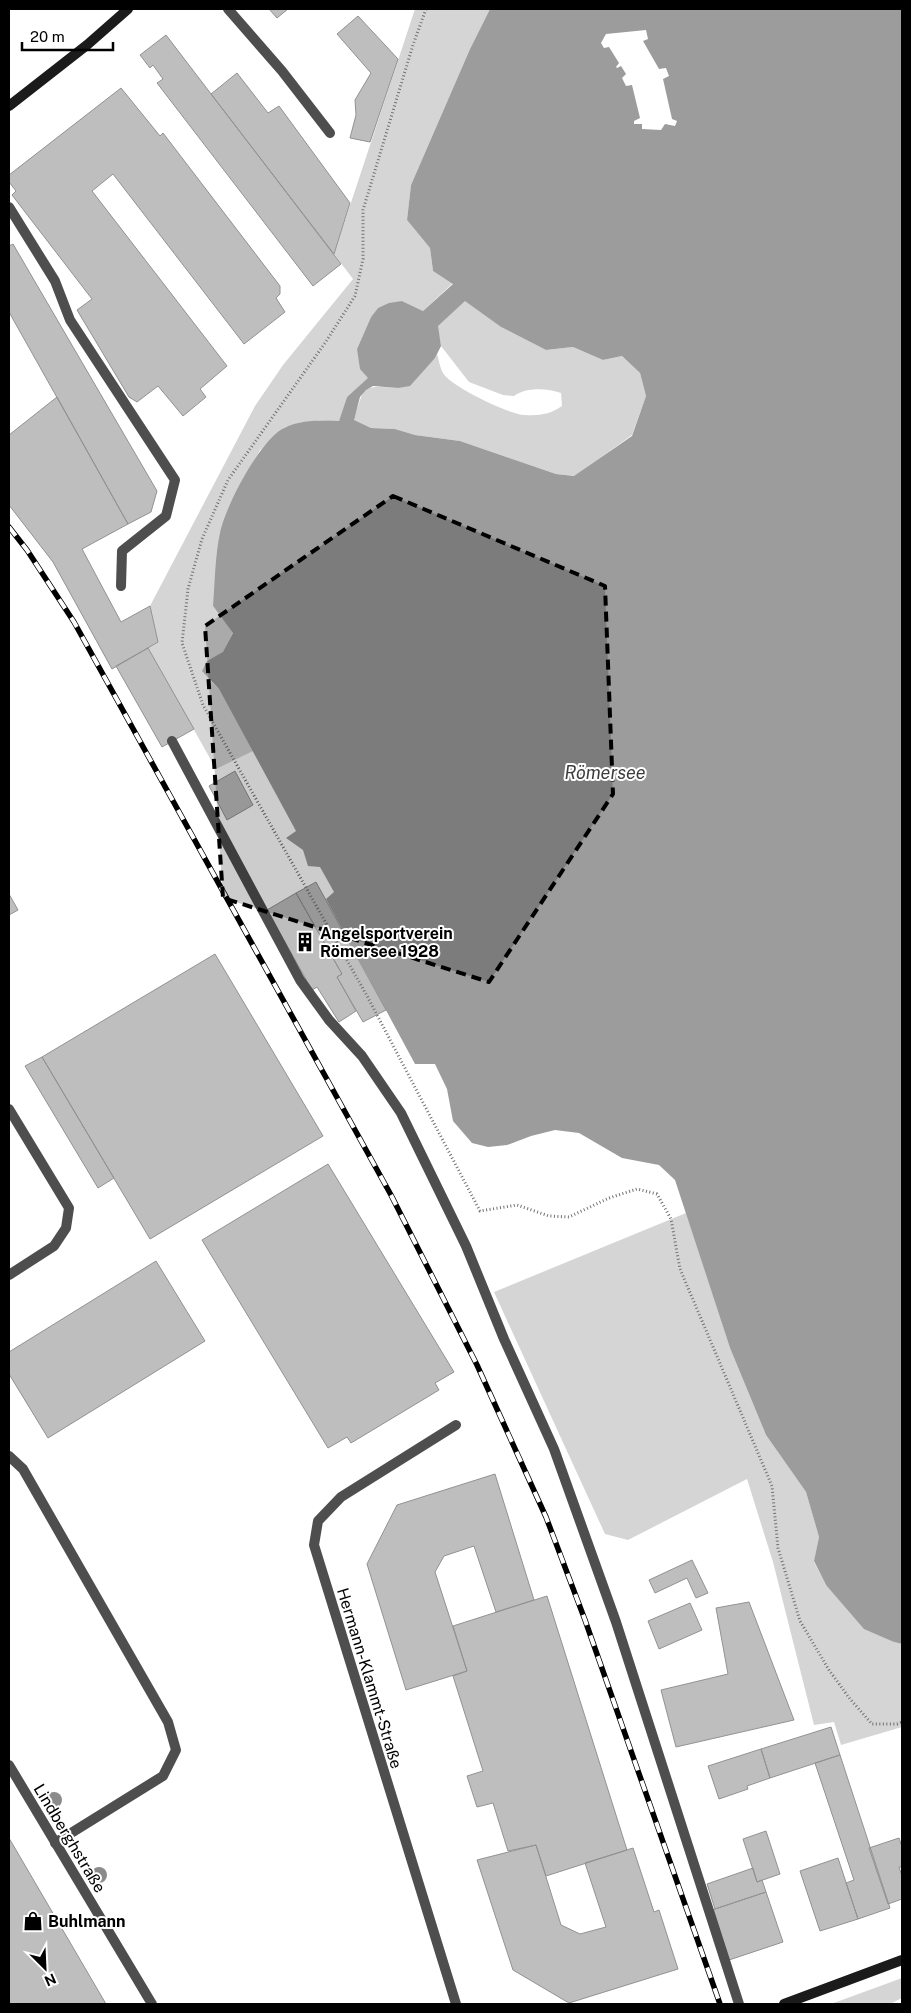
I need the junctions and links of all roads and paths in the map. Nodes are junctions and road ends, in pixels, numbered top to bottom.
1 (128, 9) edge
2 (228, 9) edge
3 (426, 9) edge
4 (9, 106) edge
5 (330, 133) dead end
6 (9, 207) edge
7 (121, 586) dead end
8 (172, 741) dead end
9 (9, 1109) edge
10 (9, 1276) edge
11 (456, 1425) dead end
12 (9, 1456) edge
13 (902, 1722) edge
14 (9, 1765) edge
15 (55, 1843) junction
16 (902, 1960) edge
17 (152, 2004) edge
18 (456, 2004) edge
19 (739, 2004) edge
20 (784, 2004) edge

1 - 4 street
2 - 5 street
3 - 13 path
6 - 7 street
8 - 19 street
9 - 10 street
11 - 18 street, Hermann-Klammt-Straße
12 - 15 street
14 - 15 street, Lindberghstraße
15 - 17 street, Lindberghstraße
16 - 20 street

